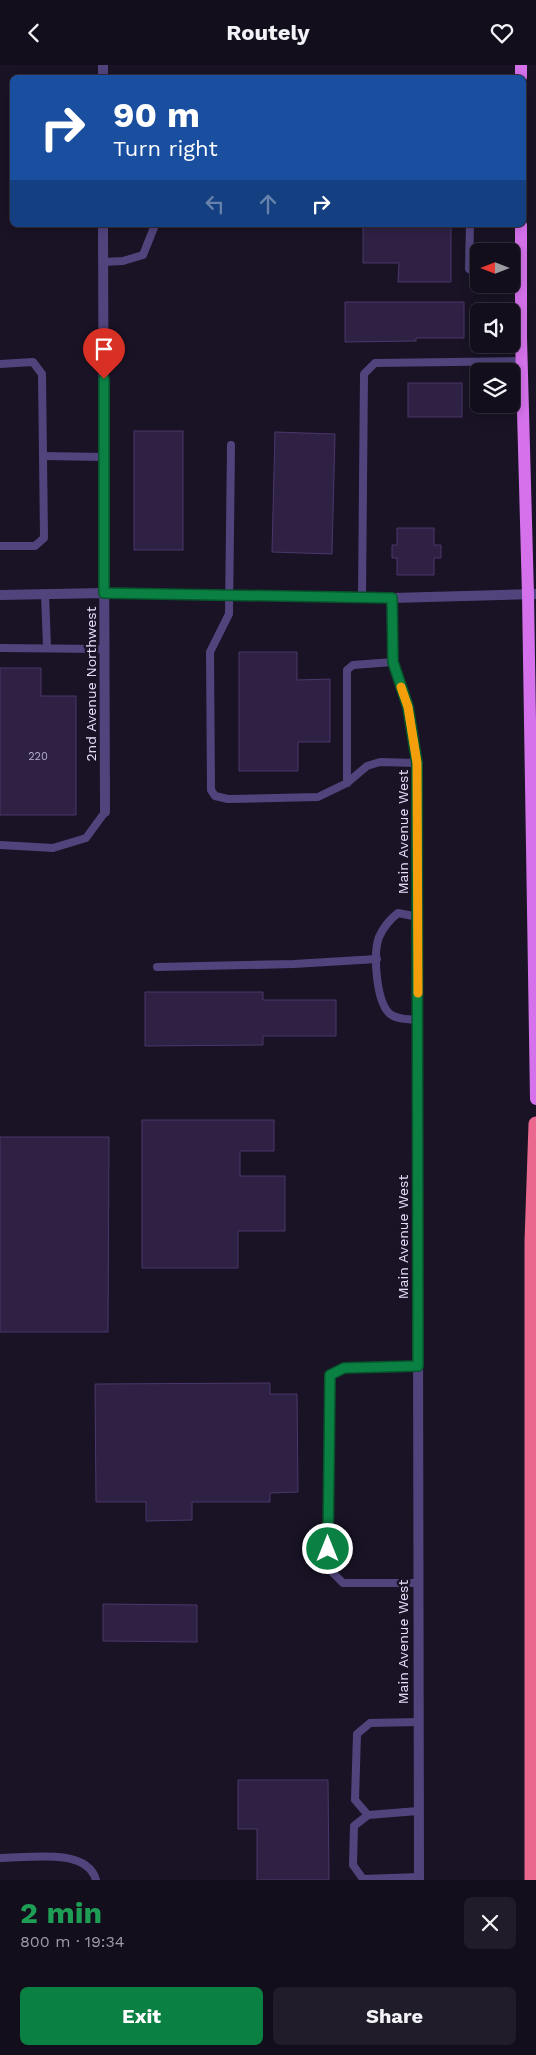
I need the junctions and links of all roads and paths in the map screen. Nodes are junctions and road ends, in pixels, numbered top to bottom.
1 (104, 227) edge
2 (154, 227) edge
3 (470, 227) edge
4 (521, 227) edge
5 (519, 243) edge
6 (104, 262) junction
7 (470, 270) edge
8 (517, 293) edge
9 (522, 361) junction
10 (0, 363) edge
11 (231, 445) dead end
12 (43, 456) junction
13 (104, 457) junction
14 (0, 546) edge
15 (104, 593) junction
16 (45, 594) junction
17 (532, 594) edge
18 (0, 595) edge
19 (230, 595) junction
20 (362, 597) junction
21 (392, 598) junction
22 (47, 647) junction
23 (0, 648) edge
24 (104, 649) junction
25 (393, 662) junction
26 (417, 763) junction
27 (347, 783) junction
28 (105, 812) joint
29 (0, 845) edge
30 (418, 917) junction
31 (377, 959) junction
32 (157, 967) dead end
33 (418, 1020) junction
34 (536, 1099) edge
35 (536, 1124) edge
36 (418, 1366) junction
37 (418, 1583) junction
38 (418, 1722) junction
39 (418, 1811) junction
40 (368, 1815) junction
41 (0, 1859) edge
42 (419, 1879) edge
43 (96, 1880) edge
44 (532, 1880) edge

1 - 6 street, 2nd Avenue Northwest
2 - 6 lane
3 - 7 lane
4 - 5 main road
6 - 13 street, 2nd Avenue Northwest
8 - 9 main road
9 - 17 main road
9 - 20 lane
10 - 12 lane
11 - 19 lane
12 - 13 lane
12 - 14 lane
13 - 15 street, 2nd Avenue Northwest
15 - 16 street
15 - 19 street
15 - 24 street, 2nd Avenue Northwest
16 - 18 street
16 - 22 lane
17 - 21 street
17 - 34 main road
19 - 20 street
19 - 27 lane
20 - 21 street
21 - 25 street, Main Avenue West
22 - 23 lane
22 - 24 lane
24 - 28 street, 2nd Avenue Northwest
25 - 26 street, Main Avenue West
25 - 27 lane
26 - 27 lane
26 - 30 street, Main Avenue West
28 - 29 lane
30 - 31 lane
30 - 33 street, Main Avenue West
31 - 32 lane
31 - 33 lane
33 - 36 street, Main Avenue West
35 - 44 highway
36 - 37 street, Main Avenue West
36 - 37 lane
37 - 38 street, Main Avenue West
38 - 39 street, Main Avenue West
38 - 40 lane
39 - 40 lane
39 - 42 street, Main Avenue West
40 - 42 lane
41 - 43 lane

